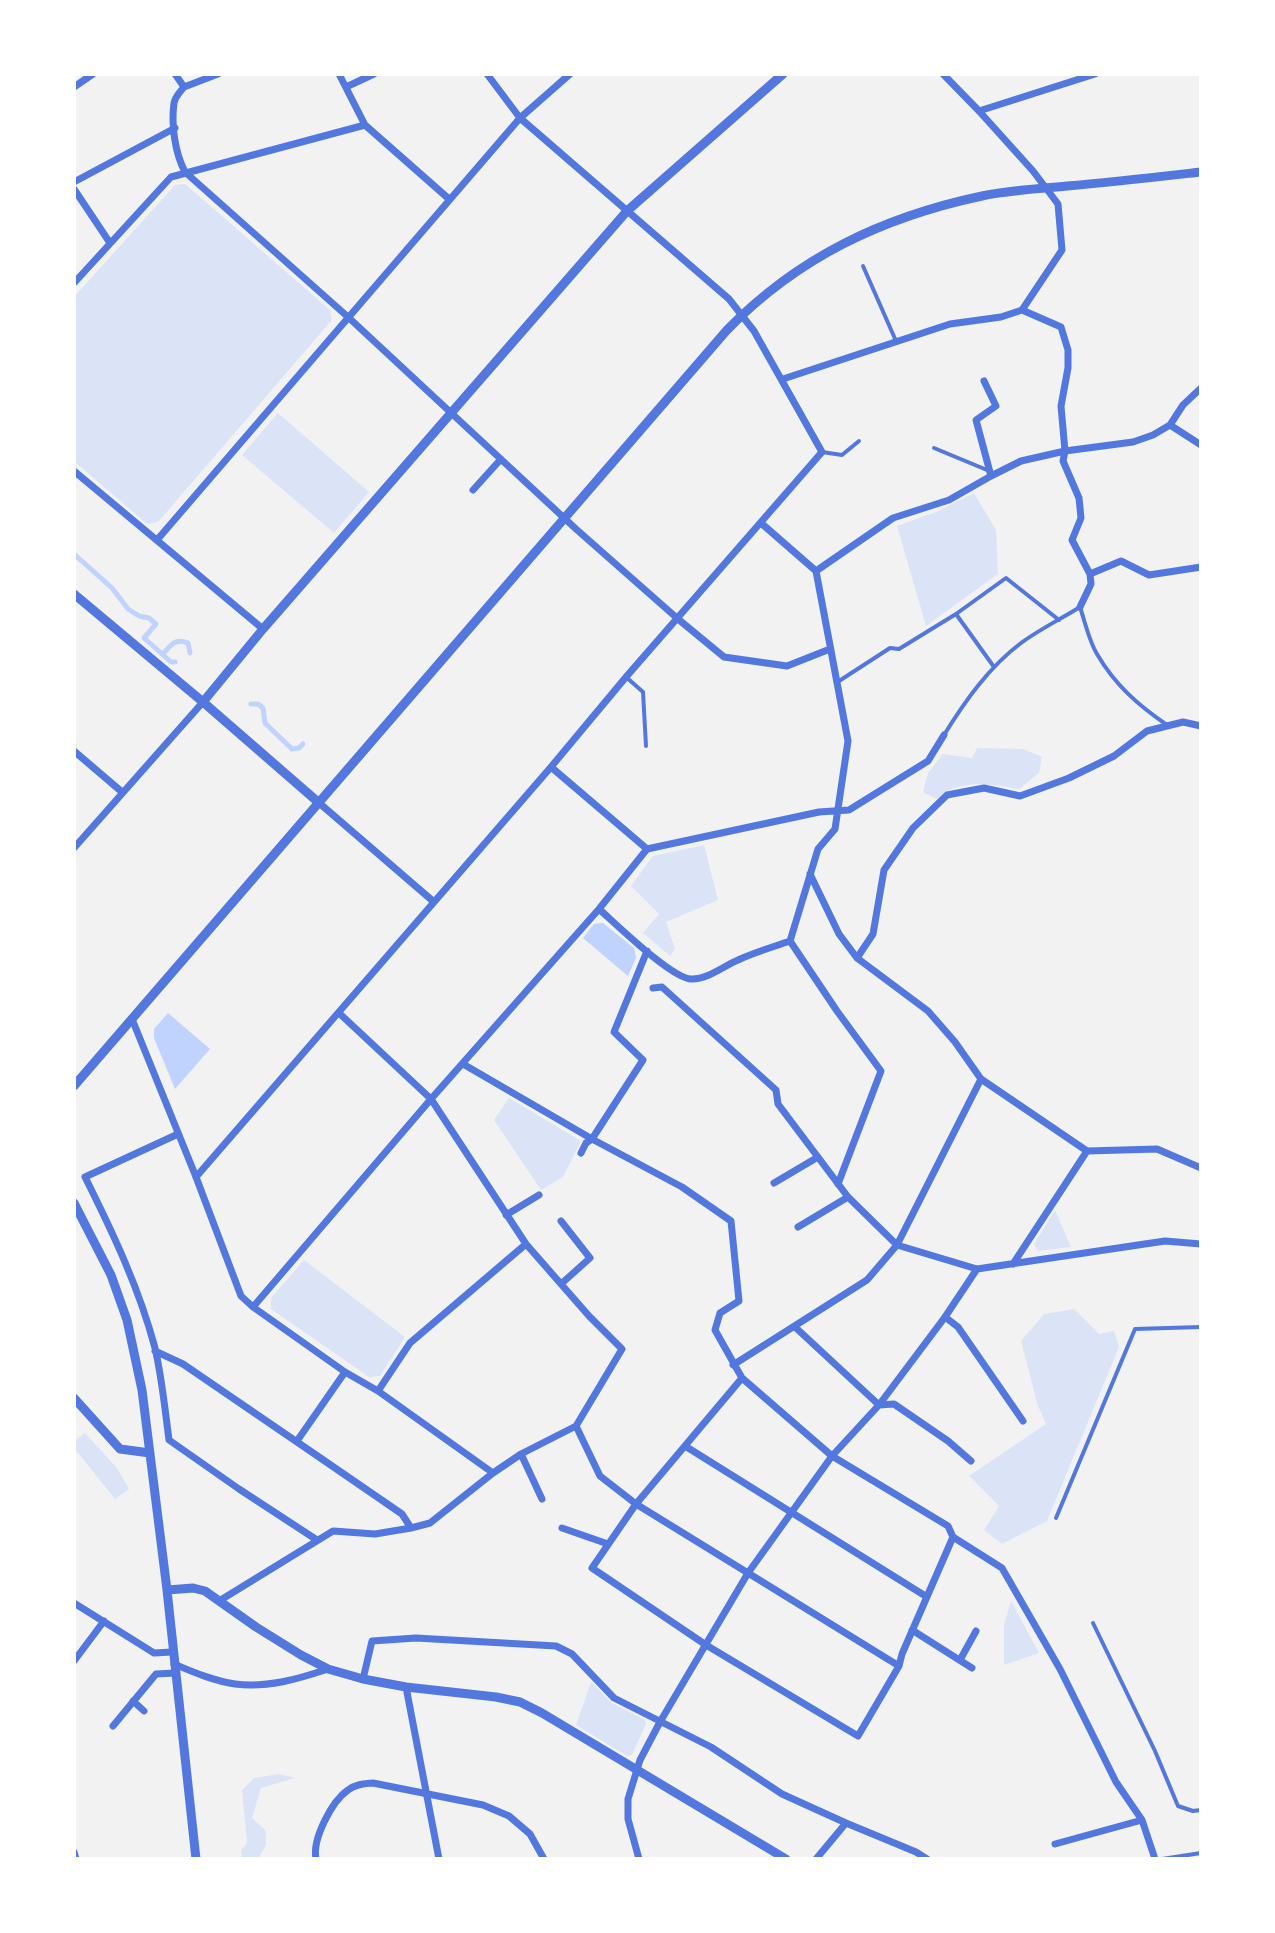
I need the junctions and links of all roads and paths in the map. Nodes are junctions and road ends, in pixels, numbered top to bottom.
1 (93, 74) edge
2 (175, 74) edge
3 (218, 74) edge
4 (339, 74) edge
5 (374, 74) edge
6 (487, 74) edge
7 (570, 74) edge
8 (783, 74) edge
9 (943, 74) edge
10 (1095, 74) edge
11 (74, 87) edge
12 (184, 87) junction
13 (346, 87) junction
14 (979, 111) junction
15 (520, 118) junction
16 (365, 125) junction
17 (175, 128) junction
18 (185, 172) junction
19 (1201, 172) edge
20 (74, 182) edge
21 (1047, 188) junction
22 (74, 189) edge
23 (449, 199) junction
24 (627, 211) junction
25 (110, 243) junction
26 (863, 266) dead end
27 (74, 283) edge
28 (1022, 310) junction
29 (742, 314) junction
30 (348, 317) junction
31 (896, 341) junction
32 (783, 379) junction
33 (984, 381) dead end
34 (1201, 388) edge
35 (451, 413) junction
36 (1170, 425) junction
37 (859, 441) dead end
38 (1201, 445) edge
39 (934, 448) dead end
40 (1065, 451) junction
41 (822, 452) junction
42 (501, 459) junction
43 (74, 471) edge
44 (990, 473) junction
45 (473, 490) dead end
46 (563, 518) junction
47 (761, 523) junction
48 (157, 540) junction
49 (1201, 567) edge
50 (816, 571) junction
51 (1090, 574) junction
52 (74, 594) edge
53 (1080, 607) junction
54 (956, 614) junction
55 (678, 619) junction
56 (1059, 620) junction
57 (263, 629) junction
58 (830, 649) junction
59 (994, 667) junction
60 (626, 677) junction
61 (836, 683) junction
62 (203, 702) junction
63 (1168, 726) junction
64 (1201, 726) edge
65 (944, 735) joint
66 (646, 746) dead end
67 (74, 751) edge
68 (551, 767) junction
69 (122, 792) junction
70 (318, 802) junction
71 (836, 811) junction
72 (74, 848) edge
73 (647, 849) junction
74 (810, 874) junction
75 (434, 902) junction
76 (599, 909) junction
77 (790, 941) junction
78 (647, 951) junction
79 (857, 958) junction
80 (653, 988) dead end
81 (339, 1013) junction
82 (132, 1019) junction
83 (463, 1064) junction
84 (981, 1079) junction
85 (74, 1086) edge
86 (431, 1099) junction
87 (178, 1134) junction
88 (592, 1139) junction
89 (1087, 1151) junction
90 (581, 1153) dead end
91 (818, 1157) junction
92 (1201, 1168) edge
93 (196, 1177) junction
94 (774, 1183) dead end
95 (838, 1184) junction
96 (539, 1195) dead end
97 (848, 1197) junction
98 (74, 1203) edge
99 (506, 1215) junction
100 (561, 1221) dead end
101 (798, 1227) dead end
102 (526, 1244) junction
103 (1201, 1244) edge
104 (897, 1245) junction
105 (1013, 1264) junction
106 (977, 1269) junction
107 (561, 1284) junction
108 (253, 1307) junction
109 (945, 1317) junction
110 (795, 1327) junction
111 (1201, 1327) edge
112 (155, 1351) junction
113 (733, 1365) junction
114 (345, 1372) junction
115 (742, 1378) junction
116 (378, 1391) junction
117 (74, 1398) edge
118 (879, 1405) junction
119 (1023, 1421) dead end
120 (576, 1426) junction
121 (297, 1441) junction
122 (685, 1446) junction
123 (150, 1453) junction
124 (521, 1454) junction
125 (832, 1456) junction
126 (971, 1461) dead end
127 (493, 1473) junction
128 (542, 1499) dead end
129 (636, 1504) junction
130 (791, 1513) junction
131 (1056, 1518) dead end
132 (411, 1528) junction
133 (562, 1528) dead end
134 (953, 1537) junction
135 (317, 1540) junction
136 (608, 1544) junction
137 (748, 1573) junction
138 (167, 1590) junction
139 (927, 1597) junction
140 (219, 1601) junction
141 (74, 1603) edge
142 (104, 1621) junction
143 (1093, 1623) dead end
144 (912, 1630) junction
145 (976, 1631) dead end
146 (706, 1645) junction
147 (172, 1652) junction
148 (960, 1660) junction
149 (74, 1661) edge
150 (899, 1666) junction
151 (972, 1668) dead end
152 (174, 1669) junction
153 (328, 1669) junction
154 (363, 1679) junction
155 (406, 1687) junction
156 (133, 1701) junction
157 (144, 1711) dead end
158 (660, 1722) junction
159 (113, 1726) dead end
160 (637, 1770) junction
161 (427, 1793) junction
162 (1201, 1810) edge
163 (1142, 1820) junction
164 (846, 1823) junction
165 (1055, 1844) dead end
166 (1201, 1853) edge
167 (196, 1859) edge
168 (316, 1859) edge
169 (439, 1859) edge
170 (544, 1859) edge
171 (639, 1859) edge
172 (786, 1859) edge
173 (816, 1859) edge
174 (927, 1859) edge
175 (1155, 1859) edge
176 (1162, 1859) edge

1 - 11 street
2 - 12 street
3 - 12 street
4 - 13 street
5 - 13 street
6 - 15 street
7 - 15 street
8 - 24 street
9 - 14 street
10 - 14 street
12 - 17 street
13 - 16 street
14 - 21 street
15 - 23 street
15 - 24 street
16 - 18 street
16 - 23 street
17 - 18 street
17 - 20 street
18 - 25 street
18 - 30 street
19 - 21 street
21 - 28 street
21 - 29 street
22 - 25 street
23 - 30 street
24 - 29 street
24 - 35 street
25 - 27 street
26 - 31 lane
28 - 31 street
28 - 40 street
29 - 32 street
29 - 46 street
30 - 35 street
30 - 48 street
31 - 32 street
32 - 41 street
33 - 44 street
34 - 36 street
35 - 42 street
35 - 57 street
36 - 38 street
36 - 40 street
37 - 41 lane
39 - 44 lane
40 - 44 street
40 - 51 street
41 - 47 street
42 - 45 street
42 - 46 street
43 - 48 street
44 - 50 street
46 - 55 street
46 - 70 street
47 - 50 street
47 - 55 street
48 - 57 street
49 - 51 street
50 - 58 street
51 - 53 street
52 - 62 street
53 - 56 lane
53 - 63 lane
54 - 56 lane
54 - 59 lane
54 - 61 lane
55 - 58 street
55 - 60 street
56 - 59 lane
57 - 62 street
58 - 61 street
59 - 65 lane
60 - 66 lane
60 - 68 street
61 - 71 street
62 - 69 street
62 - 70 street
63 - 64 street
63 - 79 street
65 - 71 street
67 - 69 street
68 - 73 street
68 - 75 street
69 - 72 street
70 - 75 street
70 - 82 street
71 - 73 street
71 - 74 street
73 - 76 street
74 - 77 street
74 - 79 street
75 - 81 street
76 - 78 street
76 - 83 street
77 - 78 street
77 - 95 street
78 - 88 street
79 - 84 street
80 - 91 street
81 - 86 street
81 - 93 street
82 - 85 street
82 - 87 street
83 - 86 street
83 - 88 street
84 - 89 street
84 - 104 street
86 - 99 street
86 - 108 street
87 - 93 street
87 - 112 street
88 - 90 street
88 - 113 street
89 - 92 street
89 - 105 street
91 - 94 street
91 - 95 street
93 - 108 street
95 - 97 street
96 - 99 street
97 - 101 street
97 - 104 street
98 - 123 street
99 - 102 street
100 - 107 street
102 - 107 street
102 - 116 street
103 - 105 street
104 - 106 street
104 - 110 street
105 - 106 street
106 - 109 street
107 - 120 street
108 - 114 street
109 - 118 street
109 - 119 street
110 - 113 street
110 - 118 street
111 - 131 lane
112 - 121 street
112 - 135 street
113 - 115 street
114 - 116 street
114 - 121 street
115 - 122 street
115 - 125 street
116 - 127 street
117 - 123 street
118 - 125 street
118 - 126 street
120 - 124 street
120 - 129 street
121 - 132 street
122 - 129 street
122 - 130 street
123 - 138 street
124 - 127 street
124 - 128 street
125 - 130 street
125 - 134 street
127 - 132 street
129 - 136 street
129 - 137 street
130 - 137 street
130 - 139 street
132 - 135 street
133 - 136 street
134 - 139 street
134 - 163 street
135 - 140 street
136 - 146 street
137 - 146 street
137 - 150 street
138 - 140 street
138 - 147 street
139 - 144 street
140 - 153 street
141 - 142 street
142 - 147 street
142 - 149 street
143 - 162 lane
144 - 148 street
144 - 150 street
145 - 148 street
146 - 150 street
146 - 158 street
147 - 152 street
148 - 151 street
152 - 153 street
152 - 156 street
152 - 167 street
153 - 154 street
154 - 155 street
154 - 158 street
155 - 160 street
155 - 161 street
156 - 157 street
156 - 159 street
158 - 160 street
158 - 164 street
160 - 171 street
160 - 172 street
161 - 168 street
161 - 169 street
161 - 170 street
163 - 165 street
163 - 175 street
164 - 173 street
164 - 174 street
166 - 176 lane

